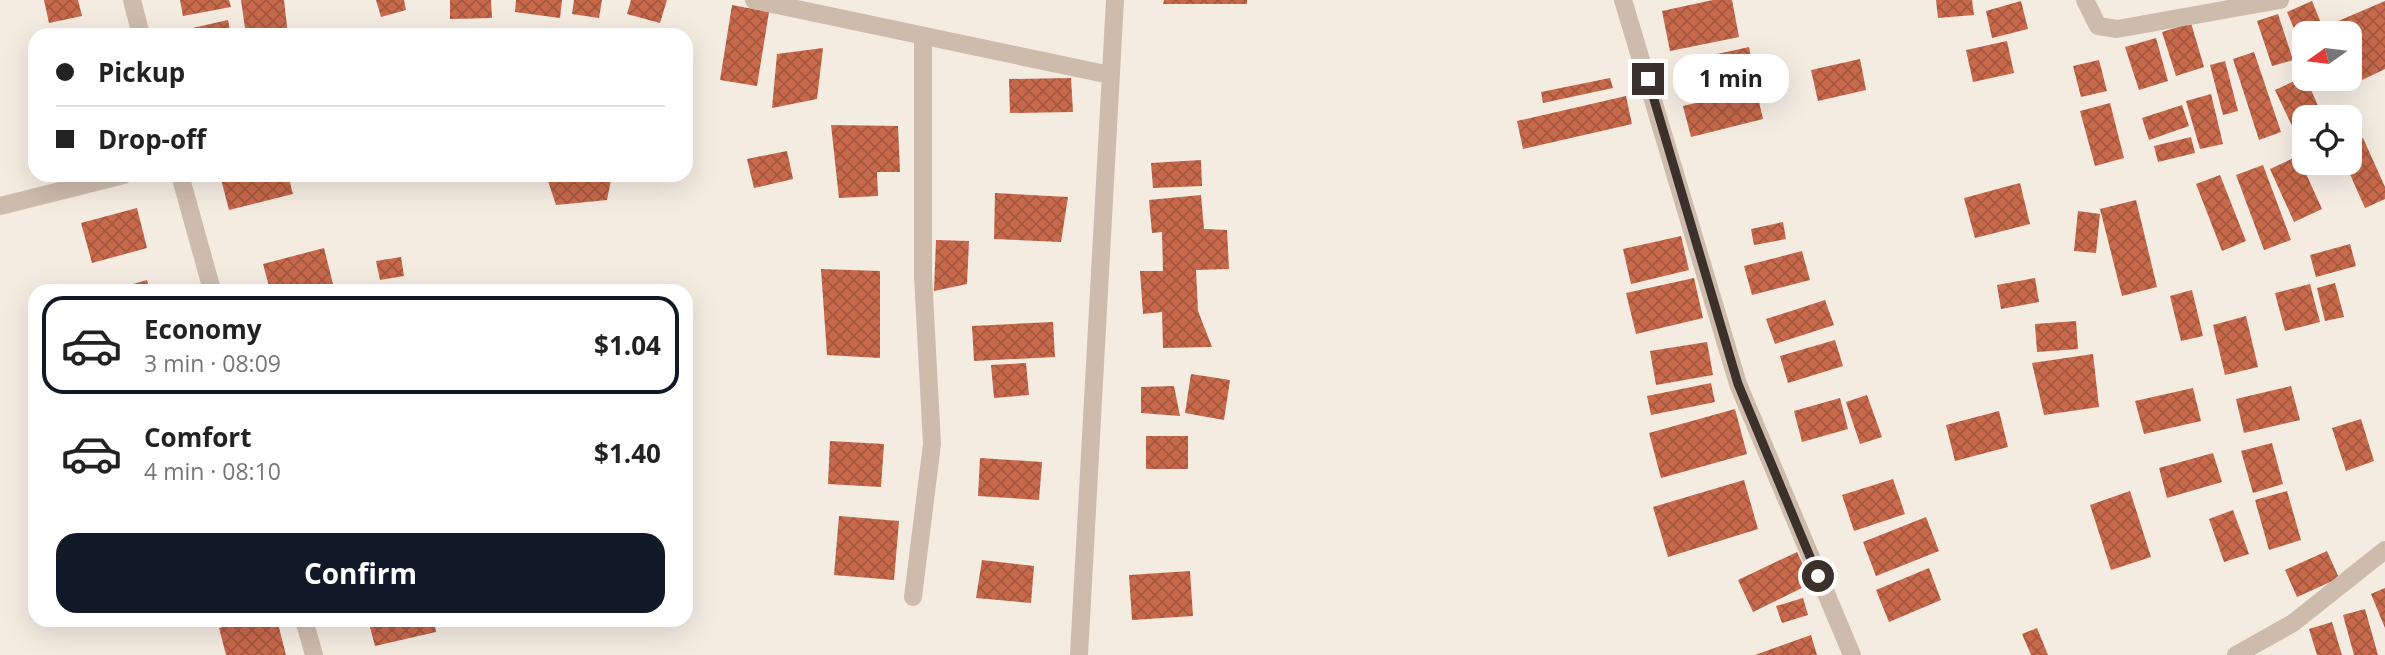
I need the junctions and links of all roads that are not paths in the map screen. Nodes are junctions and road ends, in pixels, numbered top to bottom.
1 (132, 0) edge
2 (754, 0) edge
3 (1115, 0) edge
4 (1623, 0) edge
5 (2085, 0) edge
6 (2280, 0) edge
7 (139, 28) edge
8 (923, 36) junction
9 (1110, 75) junction
10 (96, 182) edge
11 (182, 182) edge
12 (0, 206) edge
13 (210, 284) edge
14 (2385, 550) edge
15 (913, 597) dead end
16 (306, 627) edge
17 (314, 655) edge
18 (1079, 655) edge
19 (1852, 655) edge
20 (2236, 655) edge

1 - 7 street
2 - 8 street
3 - 9 street
4 - 19 street
5 - 6 street
8 - 9 street
8 - 15 street
9 - 18 street
10 - 12 street
11 - 13 street
14 - 20 street
16 - 17 street

